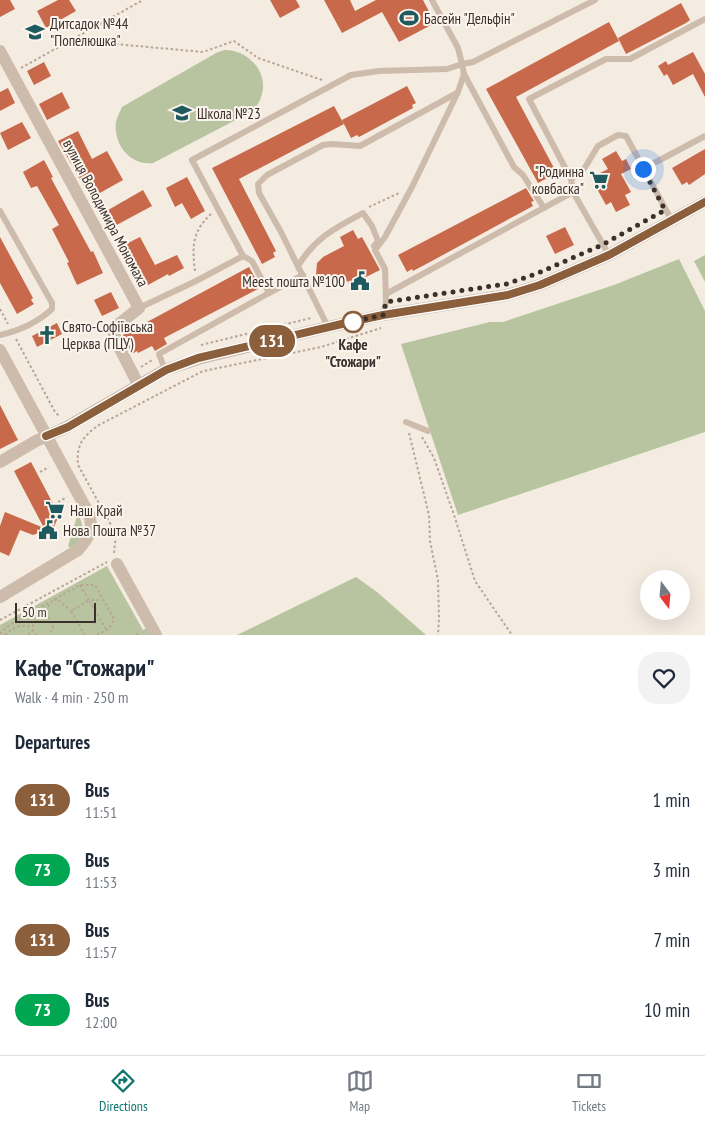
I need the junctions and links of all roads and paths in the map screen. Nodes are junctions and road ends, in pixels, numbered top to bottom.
1 (143, 0) edge
2 (432, 0) edge
3 (595, 0) edge
4 (705, 19) edge
5 (71, 40) junction
6 (0, 51) edge
7 (462, 64) junction
8 (12, 73) junction
9 (464, 74) junction
10 (334, 84) junction
11 (458, 92) junction
12 (705, 136) edge
13 (643, 169) junction
14 (571, 179) junction
15 (412, 187) junction
16 (573, 192) junction
17 (705, 202) edge
18 (218, 208) junction
19 (544, 208) junction
20 (0, 211) edge
21 (363, 214) junction
22 (672, 221) junction
23 (375, 250) junction
24 (609, 255) junction
25 (243, 256) junction
26 (298, 266) junction
27 (303, 275) junction
28 (196, 281) junction
29 (270, 293) junction
30 (386, 294) junction
31 (139, 308) junction
32 (0, 309) edge
33 (325, 321) junction
34 (384, 321) junction
35 (13, 332) junction
36 (0, 335) edge
37 (199, 346) dead end
38 (0, 350) edge
39 (163, 364) junction
40 (132, 372) junction
41 (138, 384) junction
42 (61, 417) dead end
43 (406, 422) joint
44 (428, 430) dead end
45 (46, 436) junction
46 (421, 436) dead end
47 (0, 462) edge
48 (49, 466) dead end
49 (40, 472) dead end
50 (67, 497) dead end
51 (58, 502) dead end
52 (117, 564) dead end
53 (80, 585) junction
54 (0, 596) edge
55 (89, 600) junction
56 (104, 600) junction
57 (52, 601) junction
58 (71, 611) junction
59 (46, 616) junction
60 (0, 620) edge
61 (32, 628) junction
62 (106, 630) junction
63 (144, 630) dead end
64 (33, 631) junction
65 (0, 634) edge
66 (5, 635) edge
67 (28, 635) edge
68 (37, 635) edge
69 (49, 635) edge
70 (85, 635) edge
71 (96, 635) edge
72 (136, 635) edge
73 (156, 635) edge
74 (438, 635) edge
75 (512, 635) edge

1 - 5 path
2 - 7 lane
3 - 7 lane
4 - 14 lane
5 - 8 path
5 - 10 path
6 - 8 street, вулиця Володимира Мономаха
7 - 9 lane
7 - 10 lane
8 - 31 street, вулиця Володимира Мономаха
9 - 11 lane
9 - 19 lane
10 - 18 lane
11 - 15 lane
11 - 26 lane
12 - 13 lane
13 - 14 lane
13 - 22 lane
14 - 16 lane
15 - 21 path
15 - 23 lane
16 - 19 lane
16 - 24 lane
17 - 22 street
18 - 25 lane
18 - 28 path
19 - 30 lane
20 - 35 lane
21 - 23 lane
21 - 26 lane
22 - 24 street
23 - 30 lane
24 - 34 street
25 - 28 lane
25 - 29 lane
26 - 27 lane
27 - 29 lane
27 - 33 lane
28 - 31 lane
29 - 39 lane
30 - 34 lane
31 - 40 street, вулиця Володимира Мономаха
32 - 35 path
33 - 34 street
33 - 37 path
33 - 39 street
34 - 60 path
35 - 36 lane
35 - 42 path
38 - 45 street
39 - 40 path
39 - 41 street
40 - 41 street, вулиця Володимира Мономаха
41 - 45 street
43 - 44 lane
43 - 74 path
45 - 47 street
45 - 54 street
46 - 75 path
48 - 49 path
50 - 51 path
52 - 73 street
53 - 55 path
53 - 56 path
53 - 57 path
55 - 56 path
55 - 58 path
55 - 62 path
56 - 62 path
57 - 58 path
57 - 59 path
57 - 65 path
58 - 70 path
59 - 61 path
59 - 69 path
61 - 64 path
61 - 66 path
62 - 71 path
63 - 72 path
64 - 67 path
64 - 68 path

